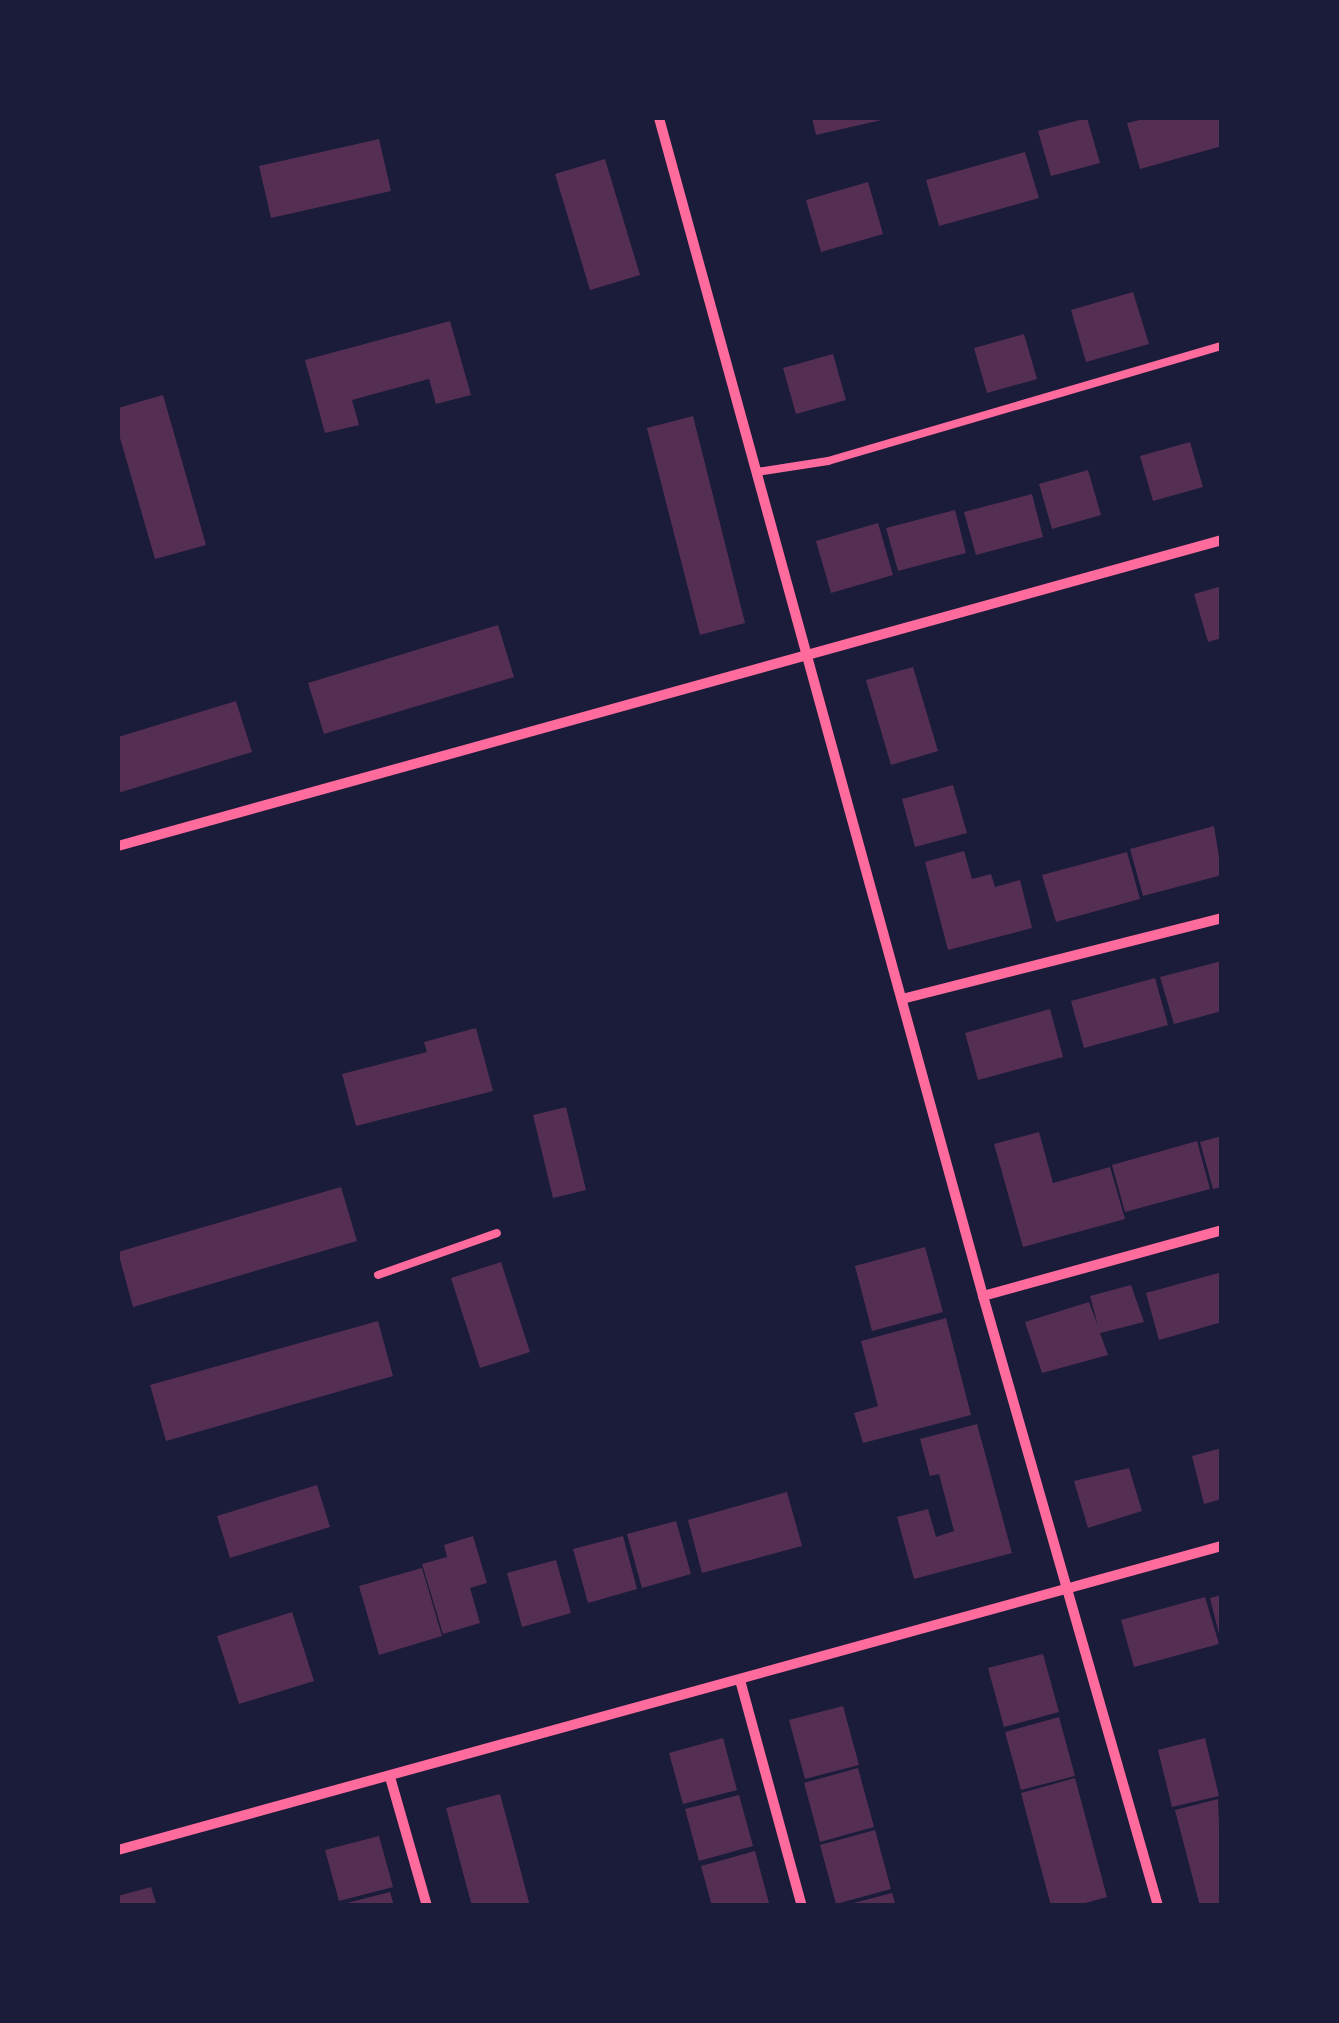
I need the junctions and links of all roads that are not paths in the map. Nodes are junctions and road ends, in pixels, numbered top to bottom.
1 (659, 118) edge
2 (1222, 346) edge
3 (758, 472) junction
4 (1222, 540) edge
5 (808, 654) junction
6 (118, 846) edge
7 (1222, 918) edge
8 (902, 999) junction
9 (1222, 1230) edge
10 (497, 1232) dead end
11 (378, 1275) dead end
12 (983, 1296) junction
13 (1222, 1546) edge
14 (1070, 1586) junction
15 (740, 1680) junction
16 (390, 1777) junction
17 (118, 1850) edge
18 (427, 1906) edge
19 (802, 1906) edge
20 (1158, 1906) edge

1 - 3 street
2 - 3 lane
3 - 5 street
4 - 5 street
5 - 6 street
5 - 8 street
7 - 8 street
8 - 12 street
9 - 12 street
10 - 11 lane
12 - 14 street
13 - 14 street
14 - 15 street
14 - 20 street
15 - 16 street
15 - 19 street
16 - 17 street
16 - 18 street

